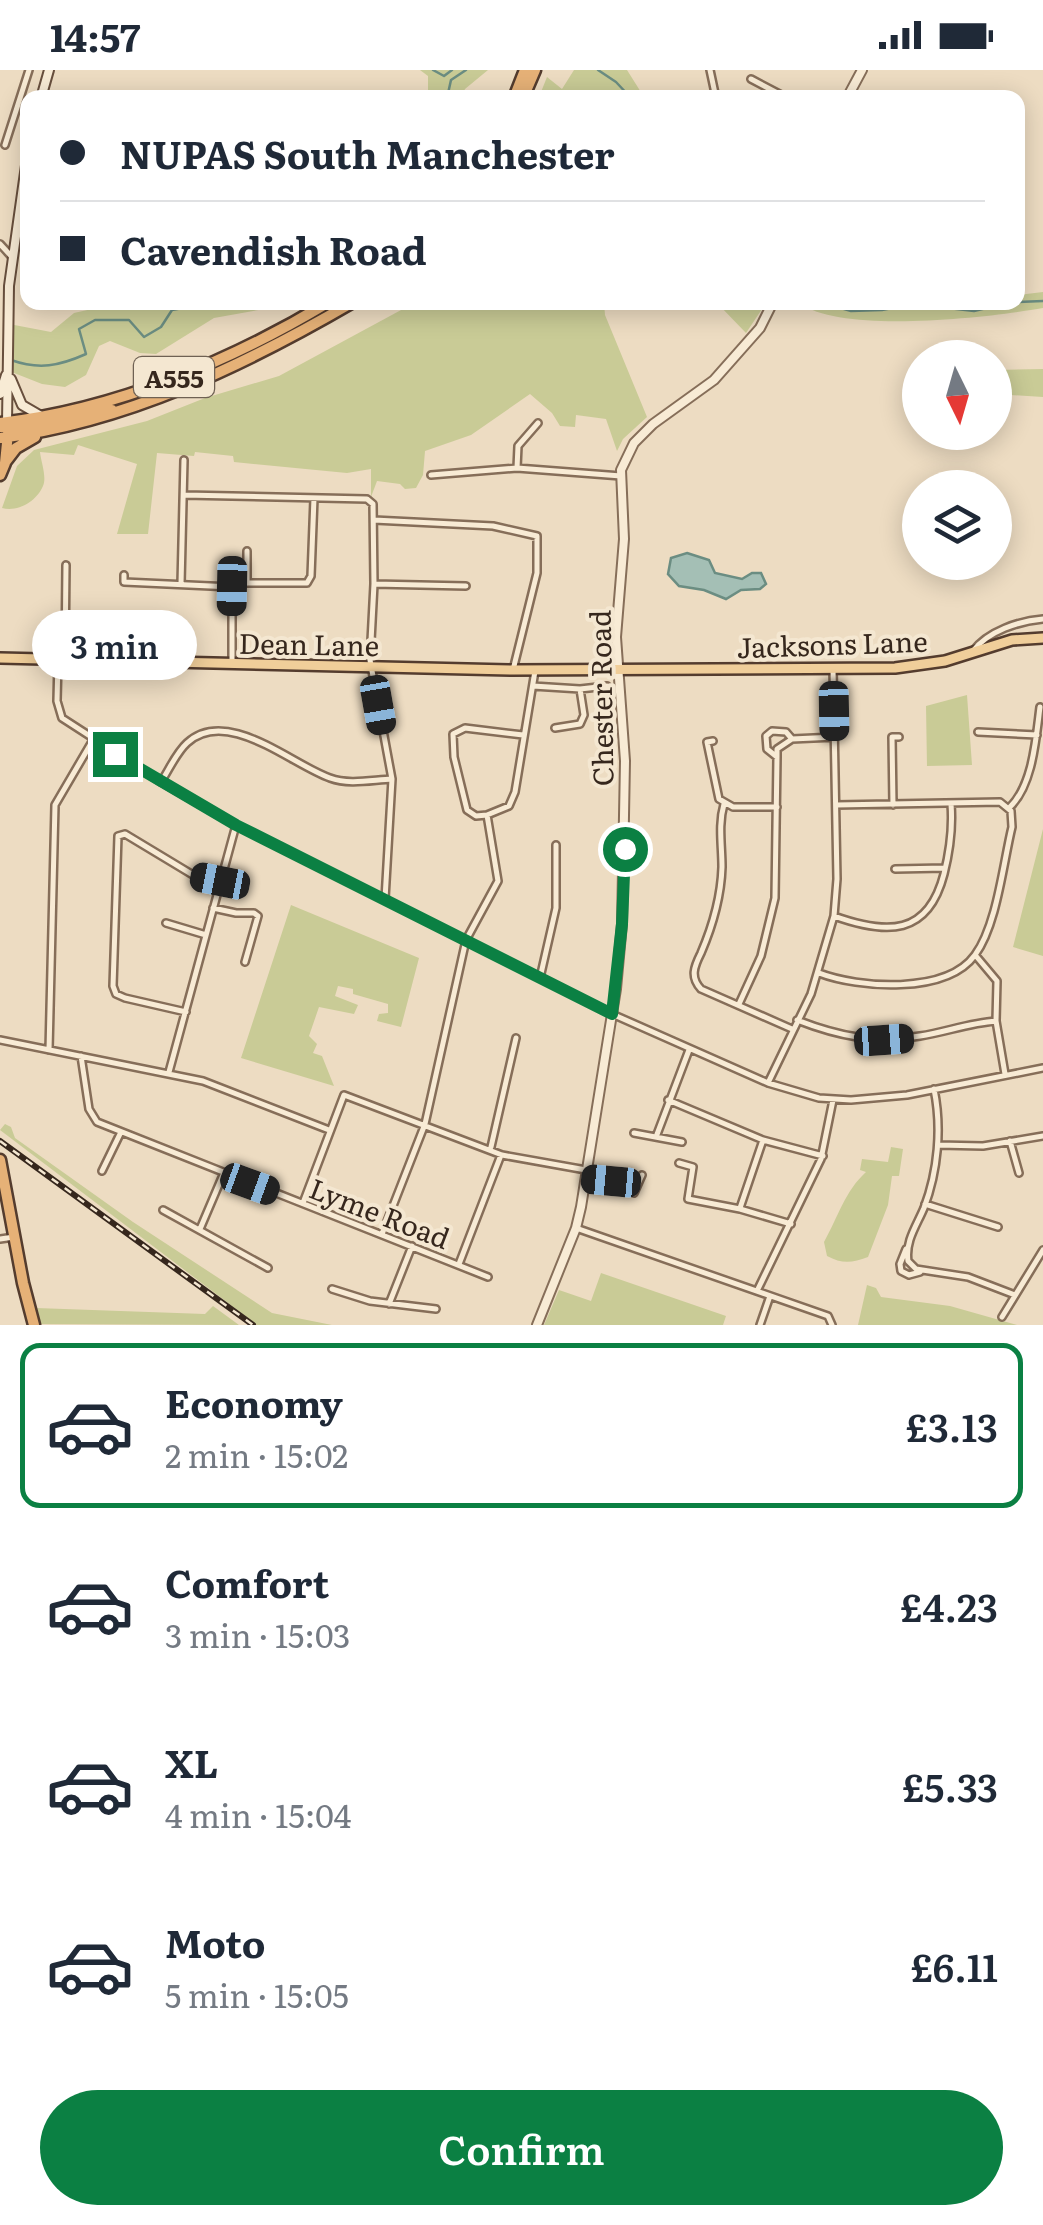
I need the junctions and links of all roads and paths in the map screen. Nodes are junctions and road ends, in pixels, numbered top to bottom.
1 (751, 79) dead end
2 (771, 90) edge
3 (20, 98) edge
4 (5, 145) dead end
5 (20, 204) edge
6 (0, 244) edge
7 (12, 257) junction
8 (314, 310) edge
9 (338, 310) edge
10 (769, 310) edge
11 (9, 370) junction
12 (0, 394) edge
13 (133, 408) junction
14 (42, 416) junction
15 (538, 423) dead end
16 (2, 429) edge
17 (44, 432) junction
18 (184, 460) dead end
19 (5, 463) junction
20 (517, 468) junction
21 (0, 475) edge
22 (431, 475) dead end
23 (620, 476) junction
24 (184, 494) junction
25 (314, 498) junction
26 (374, 520) junction
27 (247, 551) dead end
28 (66, 565) dead end
29 (124, 575) dead end
30 (247, 583) junction
31 (181, 584) junction
32 (374, 584) junction
33 (232, 586) junction
34 (466, 586) dead end
35 (1043, 620) edge
36 (1043, 638) edge
37 (971, 653) junction
38 (0, 658) edge
39 (62, 660) junction
40 (232, 664) junction
41 (371, 666) junction
42 (833, 668) junction
43 (513, 670) junction
44 (535, 670) junction
45 (618, 670) junction
46 (533, 686) junction
47 (607, 686) dead end
48 (580, 689) junction
49 (1040, 707) dead end
50 (555, 728) dead end
51 (978, 732) dead end
52 (524, 735) junction
53 (1037, 735) junction
54 (899, 736) dead end
55 (834, 737) junction
56 (792, 738) junction
57 (92, 740) junction
58 (706, 742) dead end
59 (777, 757) junction
60 (392, 779) junction
61 (161, 782) junction
62 (951, 803) junction
63 (724, 804) junction
64 (836, 805) junction
65 (892, 805) junction
66 (777, 807) junction
67 (1009, 808) junction
68 (487, 815) junction
69 (236, 825) junction
70 (556, 845) dead end
71 (945, 868) junction
72 (895, 869) dead end
73 (220, 881) junction
74 (385, 900) junction
75 (213, 908) junction
76 (834, 916) junction
77 (166, 923) dead end
78 (206, 935) junction
79 (466, 940) junction
80 (975, 955) junction
81 (246, 962) dead end
82 (819, 973) junction
83 (540, 978) junction
84 (739, 1004) junction
85 (186, 1012) junction
86 (612, 1014) junction
87 (797, 1020) junction
88 (996, 1021) junction
89 (792, 1030) junction
90 (516, 1038) dead end
91 (0, 1040) edge
92 (49, 1050) junction
93 (689, 1050) junction
94 (81, 1056) junction
95 (1043, 1068) edge
96 (169, 1072) junction
97 (1005, 1074) junction
98 (768, 1083) junction
99 (934, 1089) junction
100 (668, 1100) junction
101 (832, 1100) junction
102 (425, 1124) junction
103 (328, 1130) junction
104 (120, 1134) junction
105 (634, 1134) dead end
106 (1043, 1136) edge
107 (656, 1138) junction
108 (762, 1140) junction
109 (1010, 1141) junction
110 (682, 1142) dead end
111 (938, 1145) junction
112 (491, 1149) junction
113 (502, 1155) junction
114 (823, 1156) junction
115 (0, 1160) edge
116 (679, 1163) dead end
117 (102, 1170) dead end
118 (223, 1174) junction
119 (586, 1174) junction
120 (1019, 1174) dead end
121 (642, 1175) dead end
122 (637, 1183) junction
123 (634, 1193) dead end
124 (303, 1202) junction
125 (926, 1204) junction
126 (740, 1209) junction
127 (163, 1210) dead end
128 (791, 1224) junction
129 (998, 1227) dead end
130 (576, 1228) junction
131 (200, 1229) junction
132 (382, 1234) junction
133 (14, 1237) junction
134 (0, 1240) edge
135 (909, 1243) junction
136 (412, 1246) junction
137 (1043, 1250) edge
138 (459, 1264) junction
139 (268, 1268) dead end
140 (923, 1271) junction
141 (488, 1277) dead end
142 (332, 1289) dead end
143 (756, 1291) junction
144 (770, 1296) junction
145 (1014, 1296) junction
146 (389, 1304) junction
147 (436, 1309) dead end
148 (1002, 1317) dead end
149 (34, 1325) edge
150 (537, 1325) edge
151 (760, 1325) edge
152 (832, 1325) edge

1 - 2 street
3 - 4 street
5 - 7 street
6 - 7 street
7 - 11 street
8 - 14 highway, A555
9 - 13 highway, A555
10 - 23 street
11 - 12 street
11 - 14 street
11 - 16 street
13 - 16 highway
13 - 17 highway, A555
14 - 16 highway, A555
15 - 20 street
16 - 17 highway, A555
16 - 19 highway
17 - 19 highway
18 - 24 street
19 - 21 highway
20 - 22 street
20 - 23 street
23 - 45 street, Chester Road
24 - 25 street
24 - 31 street
25 - 26 street
25 - 30 street
26 - 32 street
26 - 43 street
27 - 30 street
28 - 39 street
29 - 31 street
30 - 33 street
31 - 33 street
32 - 34 street
32 - 41 street
33 - 40 street
35 - 37 street
36 - 37 main road, Jacksons Lane
37 - 42 main road, Jacksons Lane
38 - 39 main road, Dean Lane
39 - 40 main road, Dean Lane
39 - 57 street
40 - 41 main road, Dean Lane
41 - 43 main road, Dean Lane
41 - 60 street
42 - 45 main road, Jacksons Lane
42 - 55 street
43 - 44 main road, Dean Lane
44 - 45 main road, Dean Lane
44 - 46 street
45 - 86 street, Chester Road
46 - 48 street
46 - 52 street
47 - 48 street
48 - 50 street
49 - 53 street
51 - 53 street
52 - 68 street
52 - 68 street
53 - 67 street
54 - 65 street
55 - 56 street
55 - 64 street
56 - 59 street
56 - 59 street
57 - 61 street
57 - 92 street
58 - 63 street
59 - 66 street
60 - 61 street
60 - 74 street
61 - 69 street
62 - 65 street
62 - 67 street
62 - 71 street
63 - 66 street
63 - 84 street
64 - 65 street
64 - 76 street
66 - 84 street
67 - 80 street
68 - 79 street
69 - 73 street
69 - 74 street
70 - 83 street
71 - 72 street
71 - 76 street
73 - 75 street
73 - 85 street
74 - 79 street
75 - 78 street
75 - 81 street
76 - 82 street
77 - 78 street
78 - 85 street
79 - 83 street
79 - 102 street
80 - 82 street
80 - 88 street
82 - 87 street
83 - 86 street
84 - 89 street
85 - 96 street
86 - 93 street
86 - 119 street, Chester Road
87 - 88 street
87 - 89 street
88 - 97 street
89 - 98 street
90 - 112 street
91 - 92 street
92 - 94 street
93 - 98 street
93 - 100 street
94 - 96 street
94 - 104 street, Lyme Road
95 - 97 street
96 - 103 street
97 - 99 street
98 - 101 street
99 - 101 street
99 - 111 street
100 - 107 street
100 - 108 street
101 - 114 street
102 - 103 street
102 - 112 street
102 - 132 street
103 - 124 street
104 - 117 street
104 - 118 street, Lyme Road
105 - 107 street
106 - 109 street
107 - 110 street
108 - 114 street
108 - 126 street
109 - 111 street
109 - 120 street
111 - 125 street
112 - 113 street
113 - 119 street
113 - 138 street
114 - 128 street
115 - 133 highway
116 - 126 street
118 - 124 street, Lyme Road
118 - 131 street
119 - 122 street
119 - 130 street, Chester Road
121 - 122 street
122 - 123 street
124 - 132 street, Lyme Road
125 - 129 street
125 - 135 street
126 - 128 street
127 - 131 street
128 - 143 street
130 - 143 street
130 - 150 street, Chester Road
131 - 139 street
132 - 136 street, Lyme Road
133 - 134 street
133 - 149 highway
135 - 140 street
135 - 140 street
136 - 138 street, Lyme Road
136 - 146 street
137 - 145 street
138 - 141 street, Lyme Road
140 - 145 street
142 - 146 street
143 - 144 street
144 - 151 street
144 - 152 street
145 - 148 street
146 - 147 street

